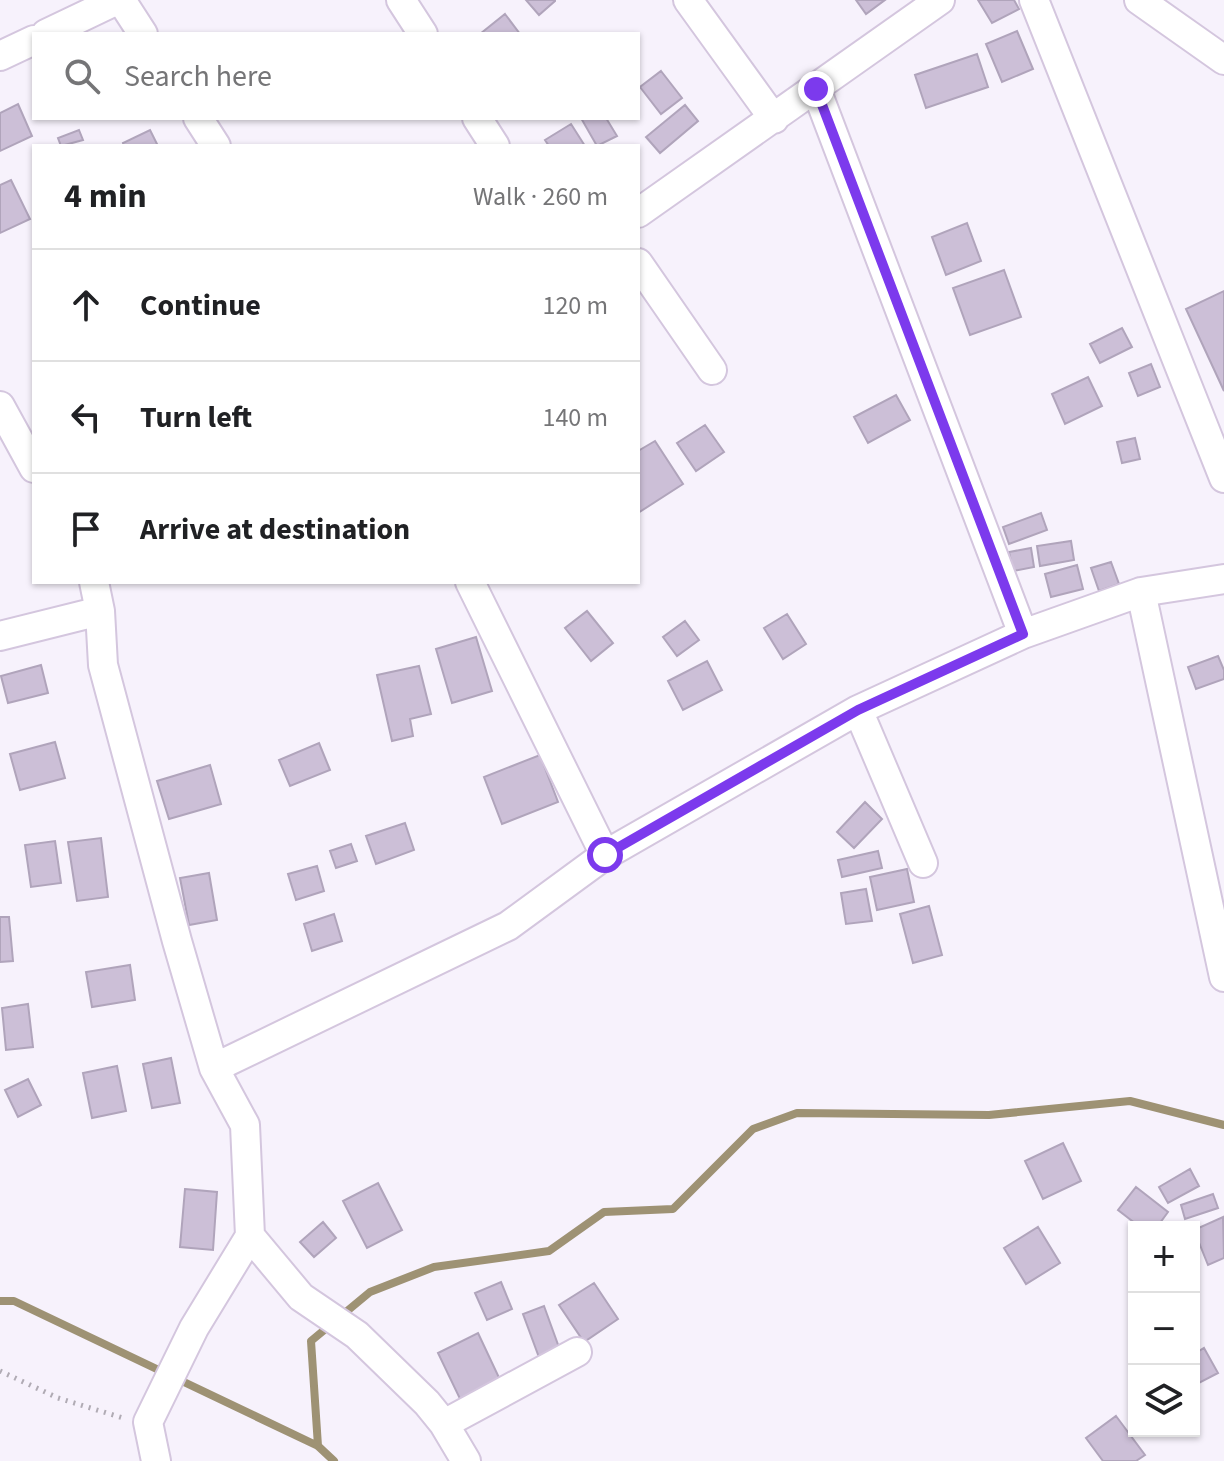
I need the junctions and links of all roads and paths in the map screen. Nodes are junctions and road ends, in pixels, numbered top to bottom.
1 (119, 0) edge
2 (401, 0) edge
3 (688, 0) edge
4 (940, 0) edge
5 (1034, 0) edge
6 (1139, 0) edge
7 (50, 32) edge
8 (142, 32) edge
9 (422, 32) edge
10 (32, 41) edge
11 (0, 56) edge
12 (1224, 60) edge
13 (816, 89) junction
14 (774, 119) junction
15 (199, 120) edge
16 (478, 120) edge
17 (215, 144) edge
18 (494, 144) edge
19 (640, 212) edge
20 (640, 266) edge
21 (712, 370) dead end
22 (0, 406) edge
23 (32, 464) edge
24 (1224, 478) edge
25 (1224, 579) edge
26 (94, 584) edge
27 (471, 584) edge
28 (1141, 592) junction
29 (100, 611) junction
30 (1023, 634) junction
31 (0, 636) edge
32 (858, 710) junction
33 (605, 855) junction
34 (923, 863) dead end
35 (1224, 977) edge
36 (214, 1068) junction
37 (250, 1236) junction
38 (577, 1352) dead end
39 (0, 1371) edge
40 (148, 1422) junction
41 (444, 1424) junction
42 (156, 1461) edge
43 (466, 1461) edge

1 - 7 street
1 - 8 street
2 - 9 street
3 - 14 street
4 - 13 street
5 - 24 street
6 - 12 street
10 - 11 street
13 - 14 street
13 - 30 street
14 - 19 street
15 - 17 street
16 - 18 street
20 - 21 street
22 - 23 street
25 - 28 street
26 - 29 street
27 - 33 street
28 - 30 street
28 - 35 street
29 - 31 street
29 - 36 street
30 - 32 street
32 - 33 street
32 - 34 street
33 - 36 street
36 - 37 street
37 - 40 street
37 - 41 street
38 - 41 street
39 - 40 path
40 - 42 street
41 - 43 street

